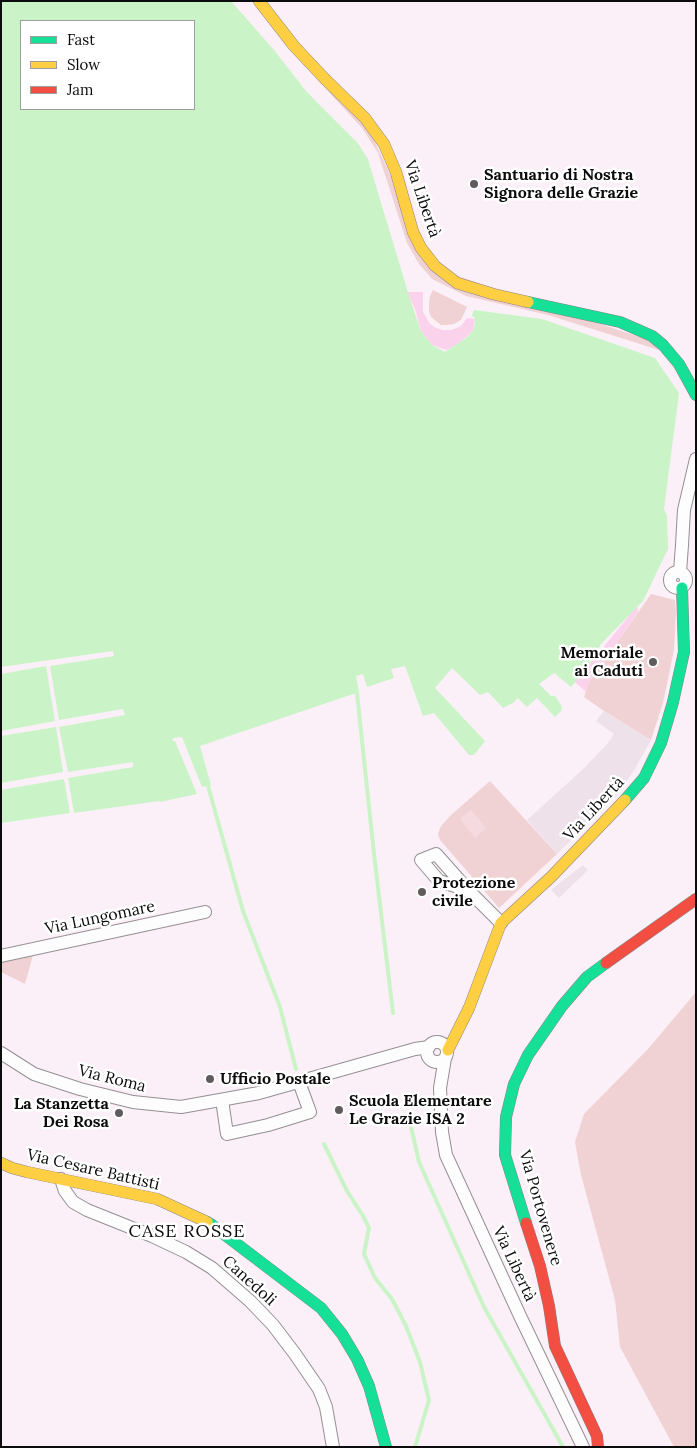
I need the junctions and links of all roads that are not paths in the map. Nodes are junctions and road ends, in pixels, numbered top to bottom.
1 (259, 1) edge
2 (696, 395) edge
3 (696, 459) edge
4 (682, 588) joint
5 (468, 890) dead end
6 (696, 898) edge
7 (205, 912) dead end
8 (501, 923) junction
9 (1, 956) edge
10 (461, 1023) joint
11 (437, 1052) junction
12 (1, 1053) edge
13 (299, 1082) junction
14 (222, 1100) junction
15 (1, 1163) edge
16 (62, 1179) junction
17 (333, 1447) edge
18 (386, 1447) edge
19 (583, 1447) edge
20 (598, 1447) edge

1 - 2 main road, Via Libertà
3 - 4 street
4 - 8 main road, Via Libertà
5 - 8 street
6 - 20 main road, Via Portovenere
7 - 9 street, Via Lungomare
8 - 10 main road, Via Libertà
10 - 11 street, Via Libertà
11 - 13 street, Via Roma
11 - 19 street, Via Libertà
12 - 14 street, Via Roma
13 - 14 street, Via Roma
13 - 14 street
15 - 16 main road, Via Cesare Battisti
16 - 17 street, Canedoli
16 - 18 main road, Via Cesare Battisti

